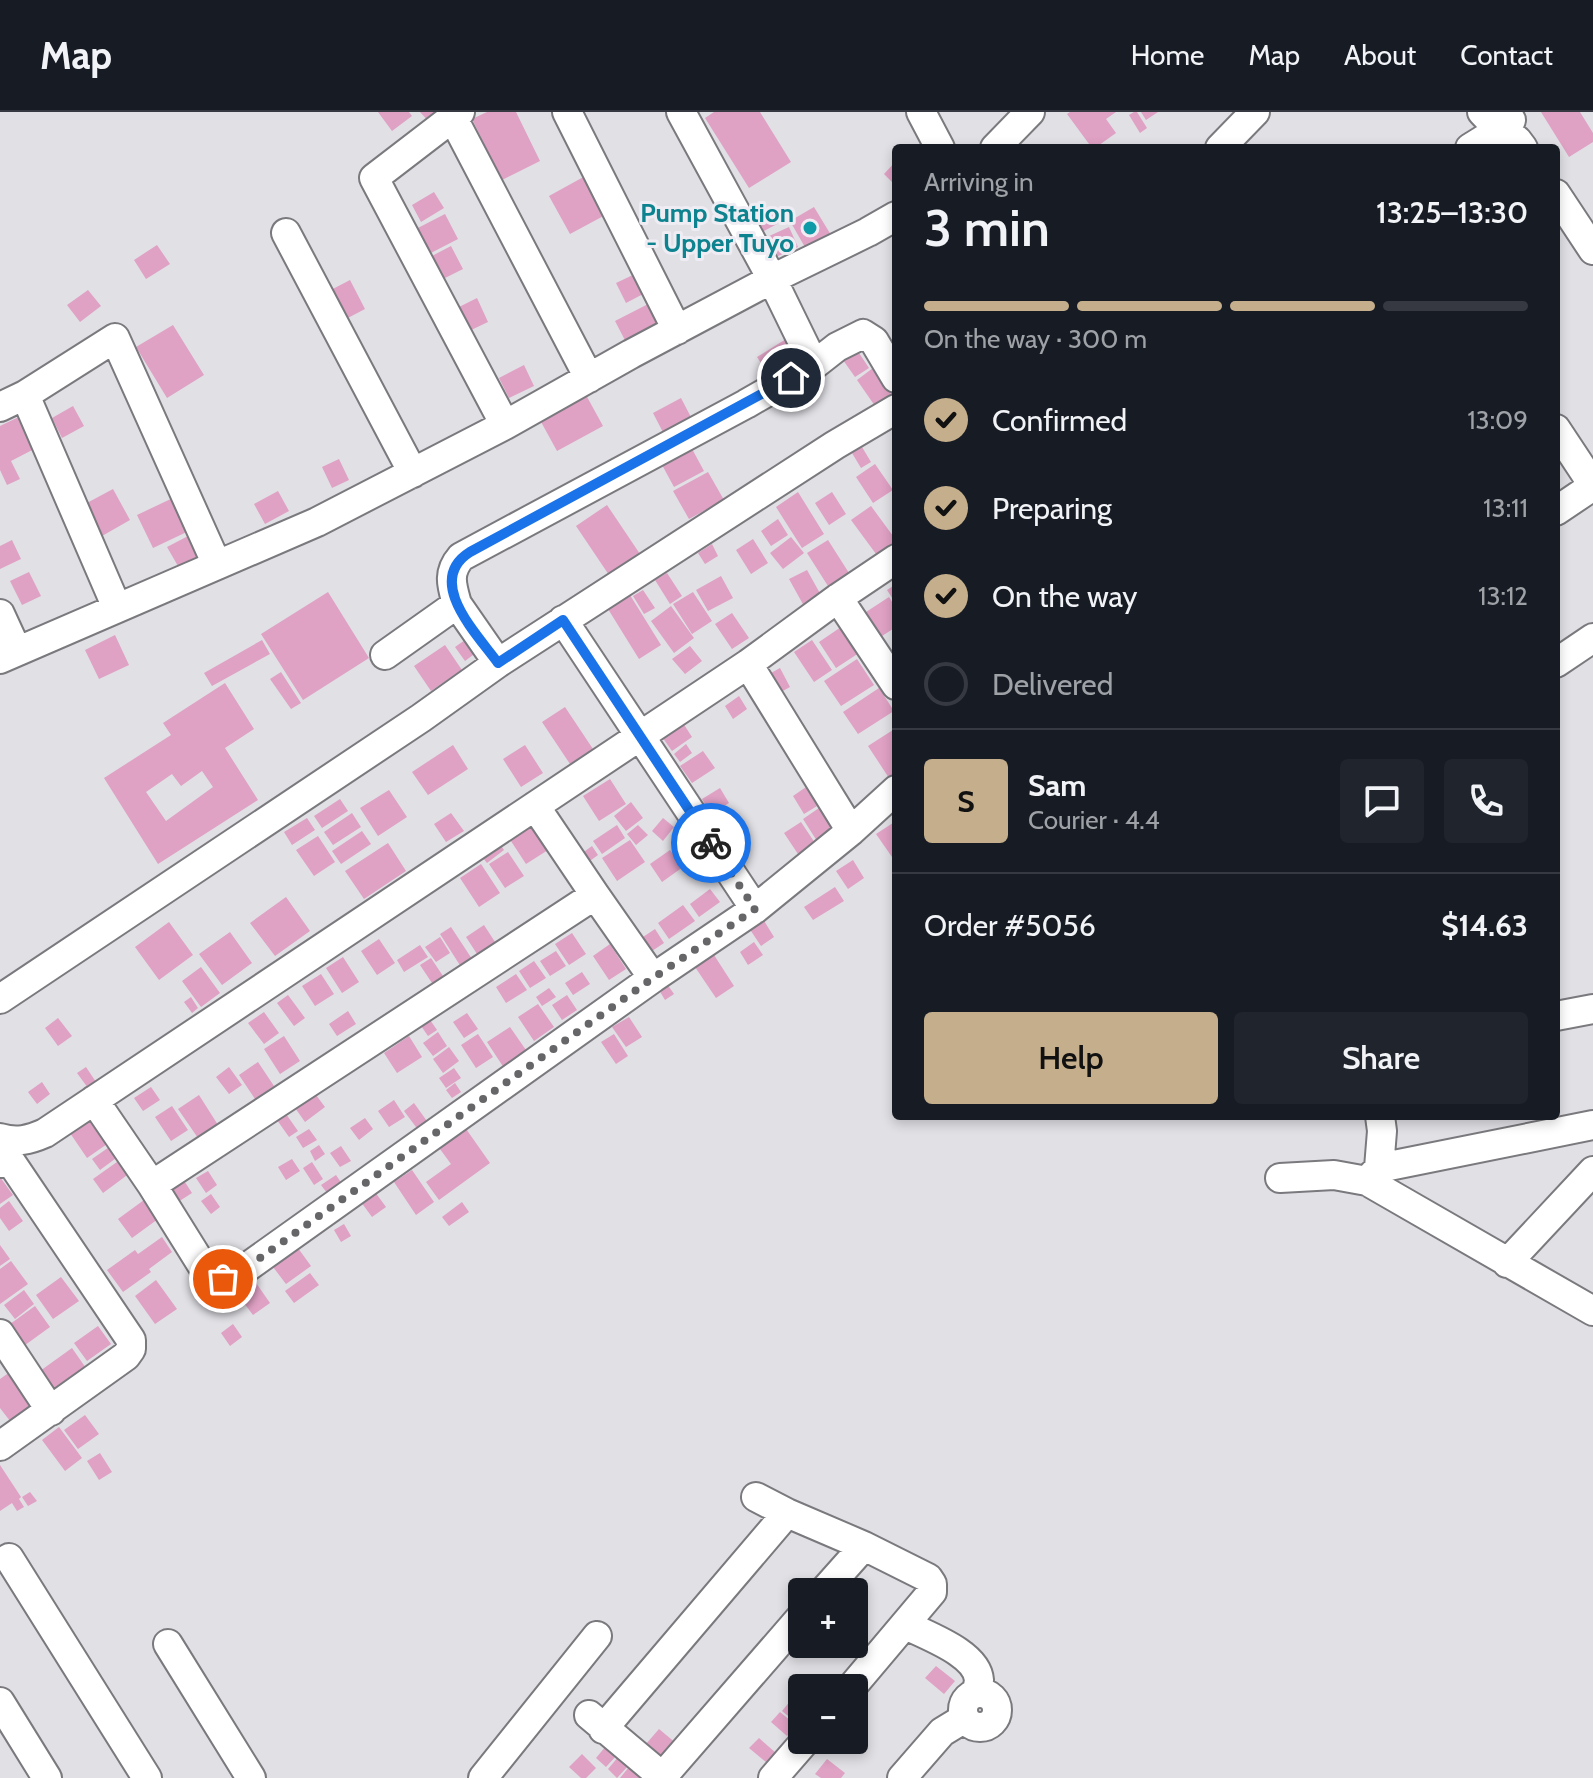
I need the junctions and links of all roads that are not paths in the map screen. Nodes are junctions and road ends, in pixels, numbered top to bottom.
1 (567, 112) edge
2 (681, 112) edge
3 (921, 112) edge
4 (1030, 112) edge
5 (1255, 112) edge
6 (457, 115) edge
7 (1507, 127) edge
8 (938, 144) edge
9 (999, 144) edge
10 (1224, 144) edge
11 (1477, 144) edge
12 (1560, 200) edge
13 (892, 218) edge
14 (286, 233) dead end
15 (1593, 250) edge
16 (772, 279) junction
17 (677, 330) junction
18 (814, 365) junction
19 (892, 371) edge
20 (589, 378) junction
21 (12, 401) edge
22 (892, 411) edge
23 (505, 425) junction
24 (1560, 435) edge
25 (413, 473) junction
26 (1593, 486) edge
27 (1560, 508) edge
28 (892, 562) edge
29 (217, 565) junction
30 (838, 598) junction
31 (457, 604) junction
32 (117, 608) junction
33 (0, 614) edge
34 (563, 620) junction
35 (1593, 638) edge
36 (8, 655) edge
37 (385, 655) dead end
38 (1560, 660) edge
39 (498, 663) junction
40 (748, 664) junction
41 (892, 679) edge
42 (640, 736) junction
43 (892, 794) edge
44 (535, 806) junction
45 (851, 831) junction
46 (595, 895) junction
47 (755, 909) junction
48 (653, 978) junction
49 (0, 999) edge
50 (1593, 1009) edge
51 (1560, 1012) edge
52 (94, 1100) junction
53 (1381, 1120) edge
54 (1593, 1125) edge
55 (0, 1138) edge
56 (0, 1163) edge
57 (1593, 1171) edge
58 (1373, 1174) junction
59 (1280, 1178) dead end
60 (152, 1185) junction
61 (1507, 1263) junction
62 (1593, 1311) edge
63 (0, 1334) edge
64 (51, 1411) junction
65 (0, 1446) edge
66 (756, 1497) dead end
67 (787, 1513) junction
68 (864, 1546) junction
69 (10, 1557) edge
70 (835, 1578) edge
71 (906, 1625) junction
72 (788, 1632) edge
73 (597, 1636) dead end
74 (168, 1644) dead end
75 (863, 1674) edge
76 (0, 1702) edge
77 (794, 1754) edge
78 (663, 1777) edge
79 (47, 1778) edge
80 (147, 1778) edge
81 (251, 1778) edge
82 (483, 1778) edge
83 (773, 1778) edge
84 (902, 1778) edge

1 - 17 street
2 - 16 street
3 - 8 street
4 - 9 street
5 - 10 street
6 - 20 street
6 - 23 street
7 - 11 street
12 - 15 street
13 - 16 street
14 - 25 street
16 - 17 street
16 - 18 street
17 - 20 street
18 - 19 street
18 - 31 street
20 - 23 street
21 - 29 street
21 - 32 street
22 - 34 street
23 - 25 street
24 - 26 street
25 - 29 street
26 - 27 street
28 - 30 street
29 - 32 street
30 - 40 street
30 - 41 street
31 - 37 street
31 - 39 street
32 - 36 street
33 - 36 street
34 - 39 street
34 - 42 street
35 - 38 street
39 - 49 street
40 - 42 street
40 - 45 street
42 - 44 street
42 - 47 street
43 - 45 street
44 - 46 street
44 - 52 street
45 - 47 street
46 - 48 street
46 - 60 street
47 - 48 street
48 - 60 street
50 - 51 street
52 - 55 street
52 - 60 street
53 - 58 street
54 - 58 street
56 - 64 street
57 - 61 street
58 - 59 street
58 - 61 street
61 - 62 street
63 - 64 street
64 - 65 street
66 - 67 street
67 - 68 street
67 - 78 street
68 - 70 street
68 - 71 street
69 - 80 street
71 - 75 street
71 - 84 street
72 - 78 street
73 - 82 street
74 - 81 street
76 - 79 street
77 - 83 street

